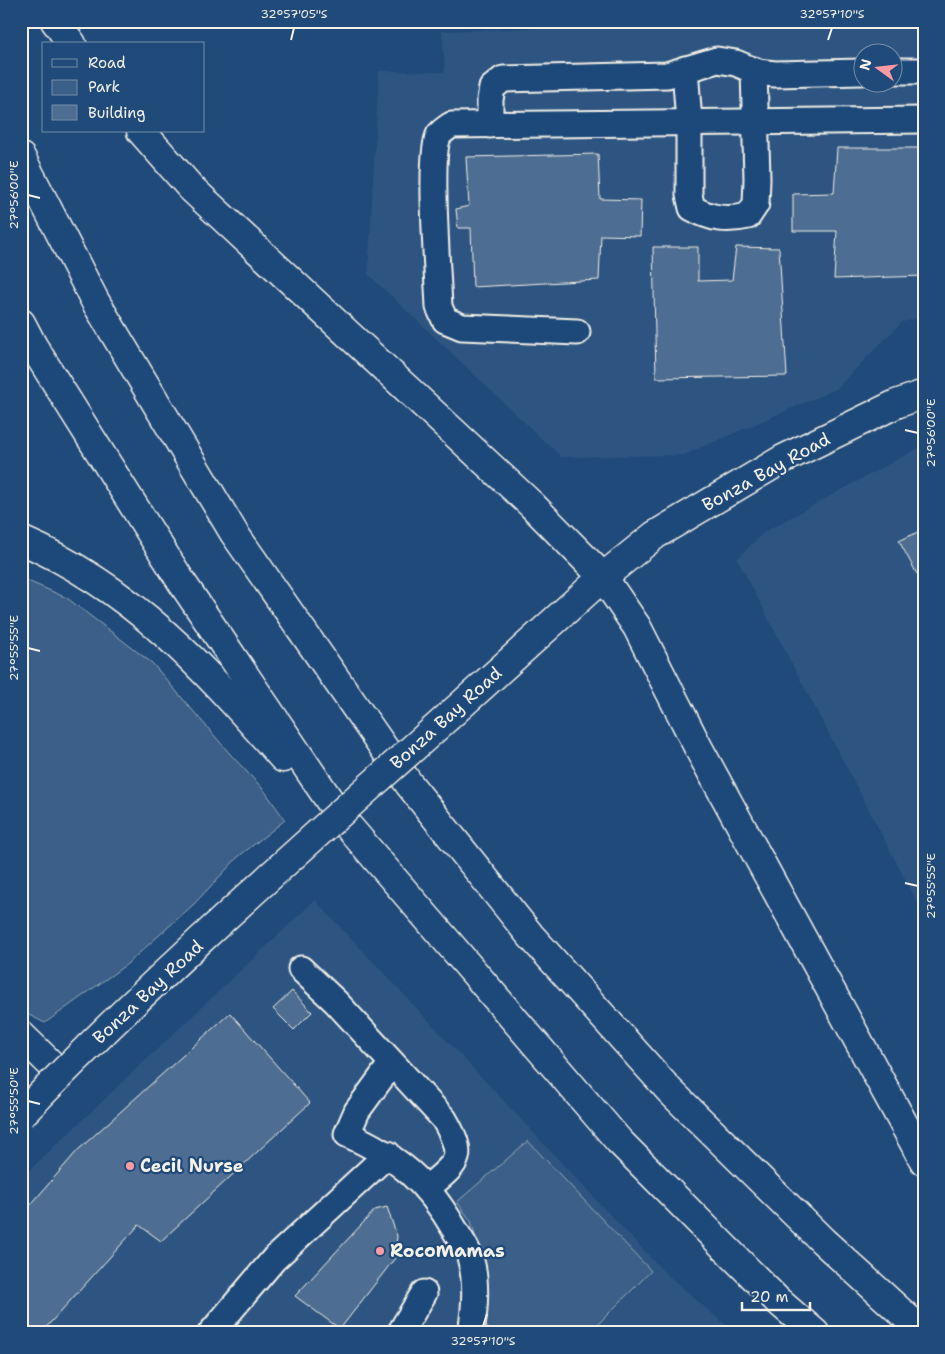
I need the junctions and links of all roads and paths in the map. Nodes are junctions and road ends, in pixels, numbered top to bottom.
1 (55, 21) edge
2 (71, 42) edge
3 (685, 69) junction
4 (754, 70) junction
5 (902, 71) edge
6 (924, 71) edge
7 (852, 72) edge
8 (924, 120) edge
9 (689, 122) junction
10 (756, 122) junction
11 (490, 124) junction
12 (142, 132) edge
13 (21, 157) edge
14 (21, 323) edge
15 (577, 332) dead end
16 (924, 394) edge
17 (21, 540) edge
18 (603, 577) junction
19 (454, 952) junction
20 (301, 969) dead end
21 (21, 1036) edge
22 (392, 1063) junction
23 (60, 1074) junction
24 (21, 1115) edge
25 (388, 1154) junction
26 (924, 1161) edge
27 (426, 1189) junction
28 (424, 1293) dead end
29 (475, 1331) edge
30 (210, 1333) edge
31 (400, 1333) edge
32 (815, 1333) edge
33 (924, 1333) edge

1 - 2 main road
3 - 4 lane
3 - 9 lane
3 - 11 lane
4 - 7 lane
4 - 10 lane
5 - 6 lane
8 - 10 lane
9 - 10 lane
9 - 10 lane
9 - 11 lane
11 - 15 lane
12 - 18 main road
13 - 33 main road
14 - 19 main road
16 - 18 main road, Bonza Bay Road
17 - 19 main road
18 - 23 main road, Bonza Bay Road, bridge
18 - 26 main road
19 - 32 main road
20 - 22 lane
21 - 23 main road
22 - 25 lane
22 - 27 lane
23 - 24 main road, Bonza Bay Road, bridge
25 - 27 lane
25 - 30 lane
27 - 29 lane
28 - 31 lane

